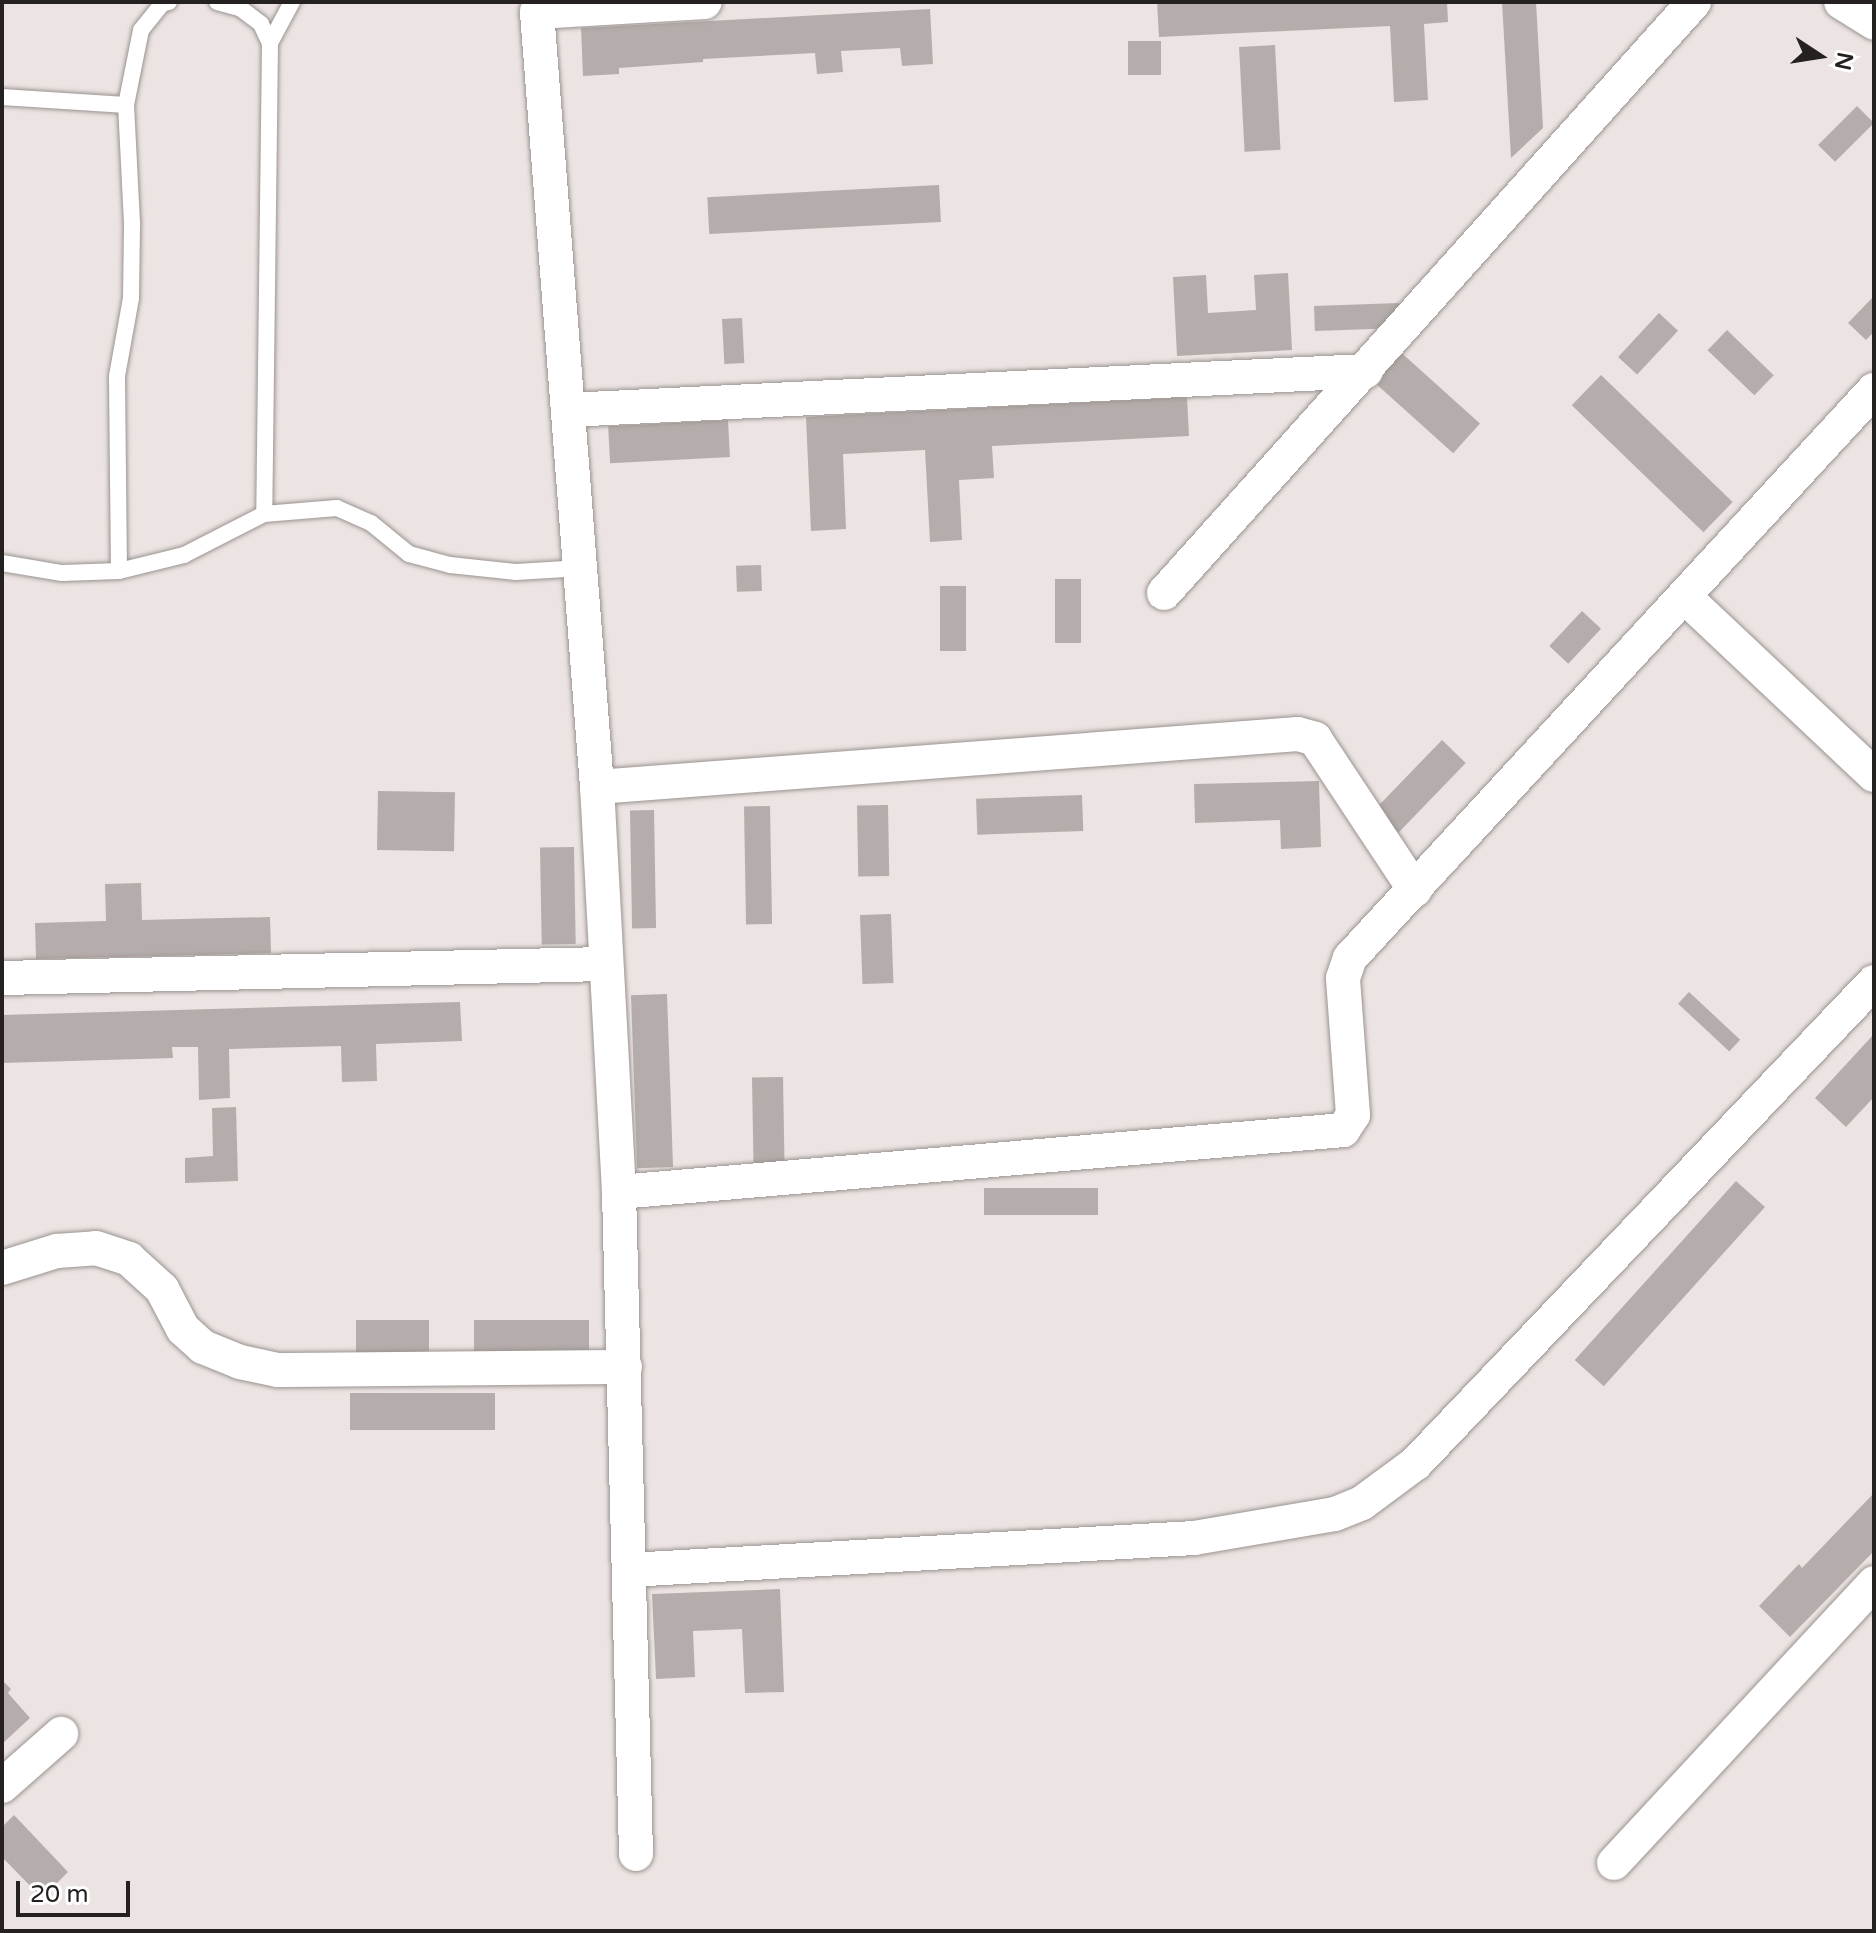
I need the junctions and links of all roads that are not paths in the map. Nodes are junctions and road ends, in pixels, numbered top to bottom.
1 (169, 2) edge
2 (217, 2) edge
3 (292, 2) edge
4 (705, 2) edge
5 (1694, 2) edge
6 (1841, 2) edge
7 (536, 7) edge
8 (1874, 23) edge
9 (270, 43) junction
10 (2, 97) edge
11 (126, 105) junction
12 (1366, 371) junction
13 (1874, 390) edge
14 (568, 410) junction
15 (264, 514) junction
16 (2, 563) edge
17 (582, 568) junction
18 (119, 571) junction
19 (1164, 593) dead end
20 (1686, 598) junction
21 (1874, 775) edge
22 (597, 787) junction
23 (1415, 890) junction
24 (605, 964) junction
25 (2, 978) edge
26 (1874, 982) edge
27 (619, 1192) junction
28 (2, 1268) edge
29 (625, 1367) junction
30 (629, 1570) junction
31 (1874, 1583) edge
32 (61, 1734) dead end
33 (2, 1786) edge
34 (636, 1854) dead end
35 (1614, 1863) dead end

1 - 11 lane
2 - 9 lane
3 - 9 lane
4 - 7 street
5 - 12 street
6 - 8 street
7 - 14 street
9 - 15 lane
10 - 11 lane
11 - 18 lane
12 - 14 street
12 - 19 street
13 - 20 street
14 - 17 street
15 - 17 lane
15 - 18 lane
16 - 18 lane
17 - 22 street
20 - 21 street
20 - 23 street
22 - 23 street
22 - 24 street
23 - 27 street
24 - 25 street
24 - 27 street
26 - 30 street
27 - 29 street
28 - 29 street
29 - 30 street
30 - 34 street
31 - 35 street
32 - 33 street

